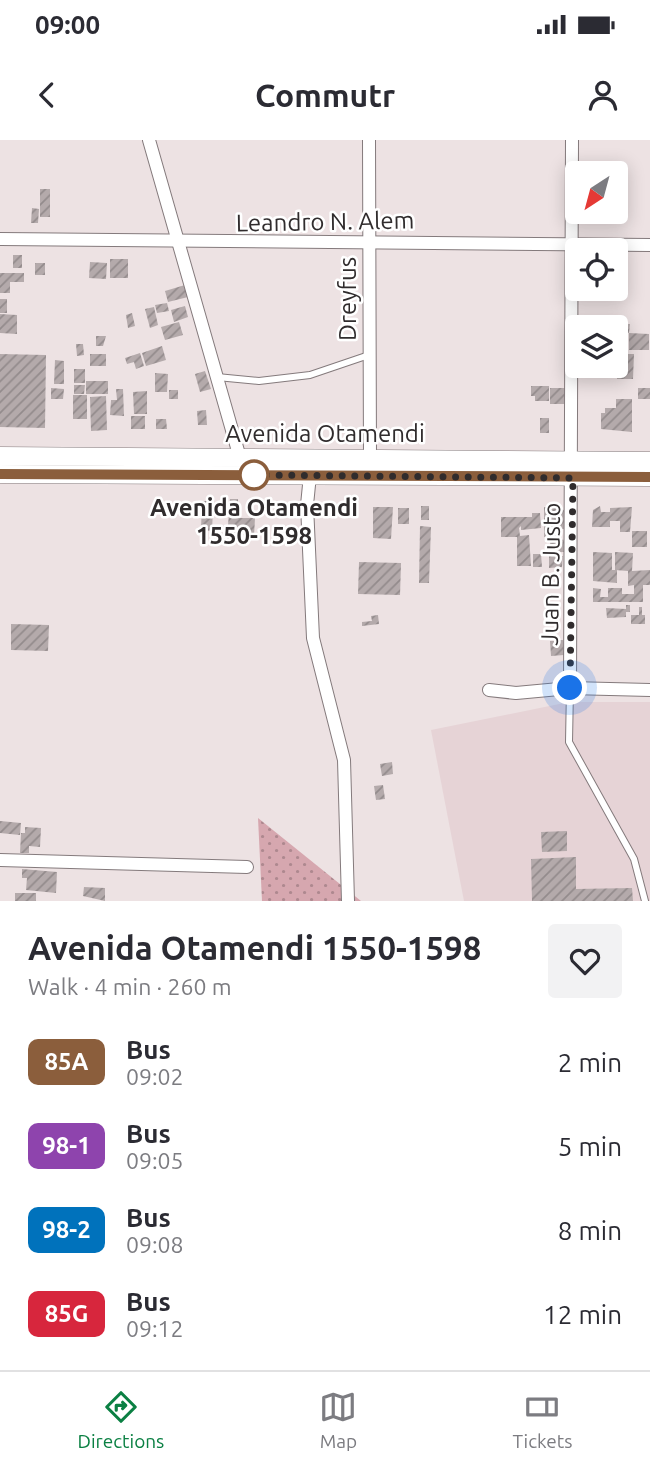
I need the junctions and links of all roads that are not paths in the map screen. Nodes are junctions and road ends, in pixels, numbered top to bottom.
1 (149, 140) edge
2 (369, 140) edge
3 (572, 140) edge
4 (572, 238) edge
5 (0, 239) edge
6 (368, 241) junction
7 (178, 242) junction
8 (565, 244) edge
9 (628, 245) edge
10 (650, 245) edge
11 (572, 301) edge
12 (369, 355) junction
13 (217, 377) junction
14 (0, 456) edge
15 (370, 458) junction
16 (650, 461) edge
17 (243, 465) junction
18 (573, 470) junction
19 (0, 474) edge
20 (310, 475) junction
21 (650, 477) edge
22 (570, 688) junction
23 (489, 690) dead end
24 (650, 690) edge
25 (0, 860) edge
26 (247, 867) dead end
27 (348, 901) edge
28 (645, 901) edge

1 - 7 street
2 - 6 street, Dreyfus
3 - 4 street, Juan B. Justo
5 - 7 street, Leandro N. Alem
6 - 7 street, Leandro N. Alem
6 - 8 street, Leandro N. Alem
6 - 12 street, Dreyfus
7 - 13 street
9 - 10 street, Leandro N. Alem
11 - 18 street, Juan B. Justo
12 - 13 lane
12 - 15 street, Dreyfus
13 - 17 street
14 - 17 main road, Avenida Otamendi
15 - 17 main road, Avenida Otamendi
15 - 18 main road, Avenida Otamendi
16 - 18 main road, Avenida Otamendi
17 - 19 main road, Avenida Otamendi
17 - 20 main road, Avenida Otamendi
18 - 20 main road, Avenida Otamendi
18 - 21 main road, Avenida Otamendi
18 - 22 street, Juan B. Justo
20 - 27 street
22 - 23 street
22 - 24 street
22 - 28 lane
25 - 26 street

